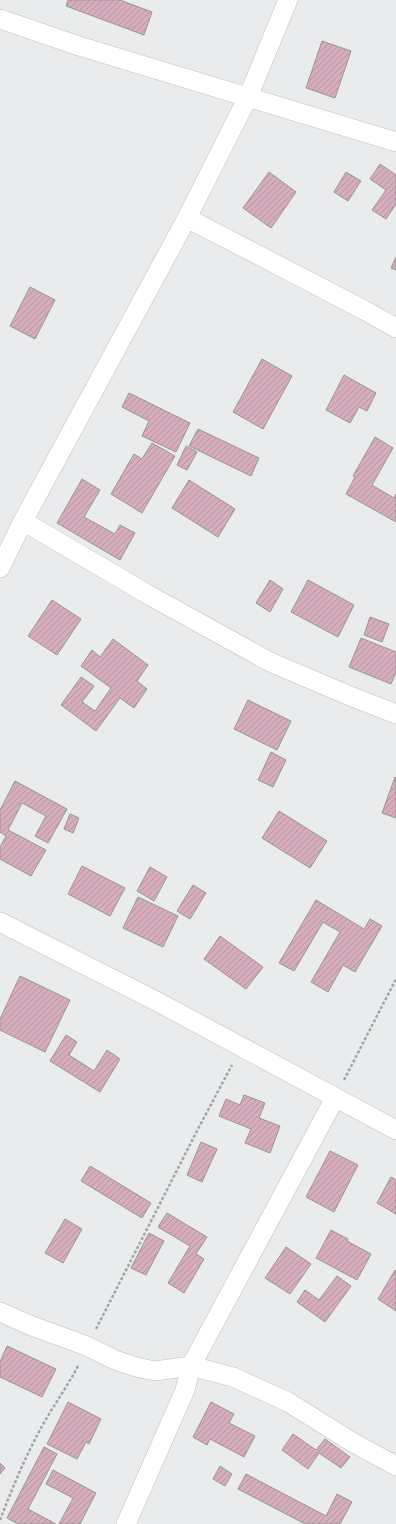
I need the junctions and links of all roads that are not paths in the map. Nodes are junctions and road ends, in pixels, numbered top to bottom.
1 (288, 0) edge
2 (0, 19) edge
3 (248, 97) junction
4 (396, 142) edge
5 (187, 218) junction
6 (396, 328) edge
7 (23, 522) junction
8 (0, 568) edge
9 (396, 714) edge
10 (0, 922) edge
11 (335, 1098) junction
12 (396, 1130) edge
13 (0, 1312) edge
14 (191, 1366) junction
15 (396, 1466) edge
16 (126, 1524) edge

1 - 3 street
2 - 3 street
3 - 4 street
3 - 5 street
5 - 6 street
5 - 7 street
7 - 8 street
7 - 9 street
10 - 11 street
11 - 12 street
11 - 14 street
13 - 14 street
14 - 15 street
14 - 16 street

